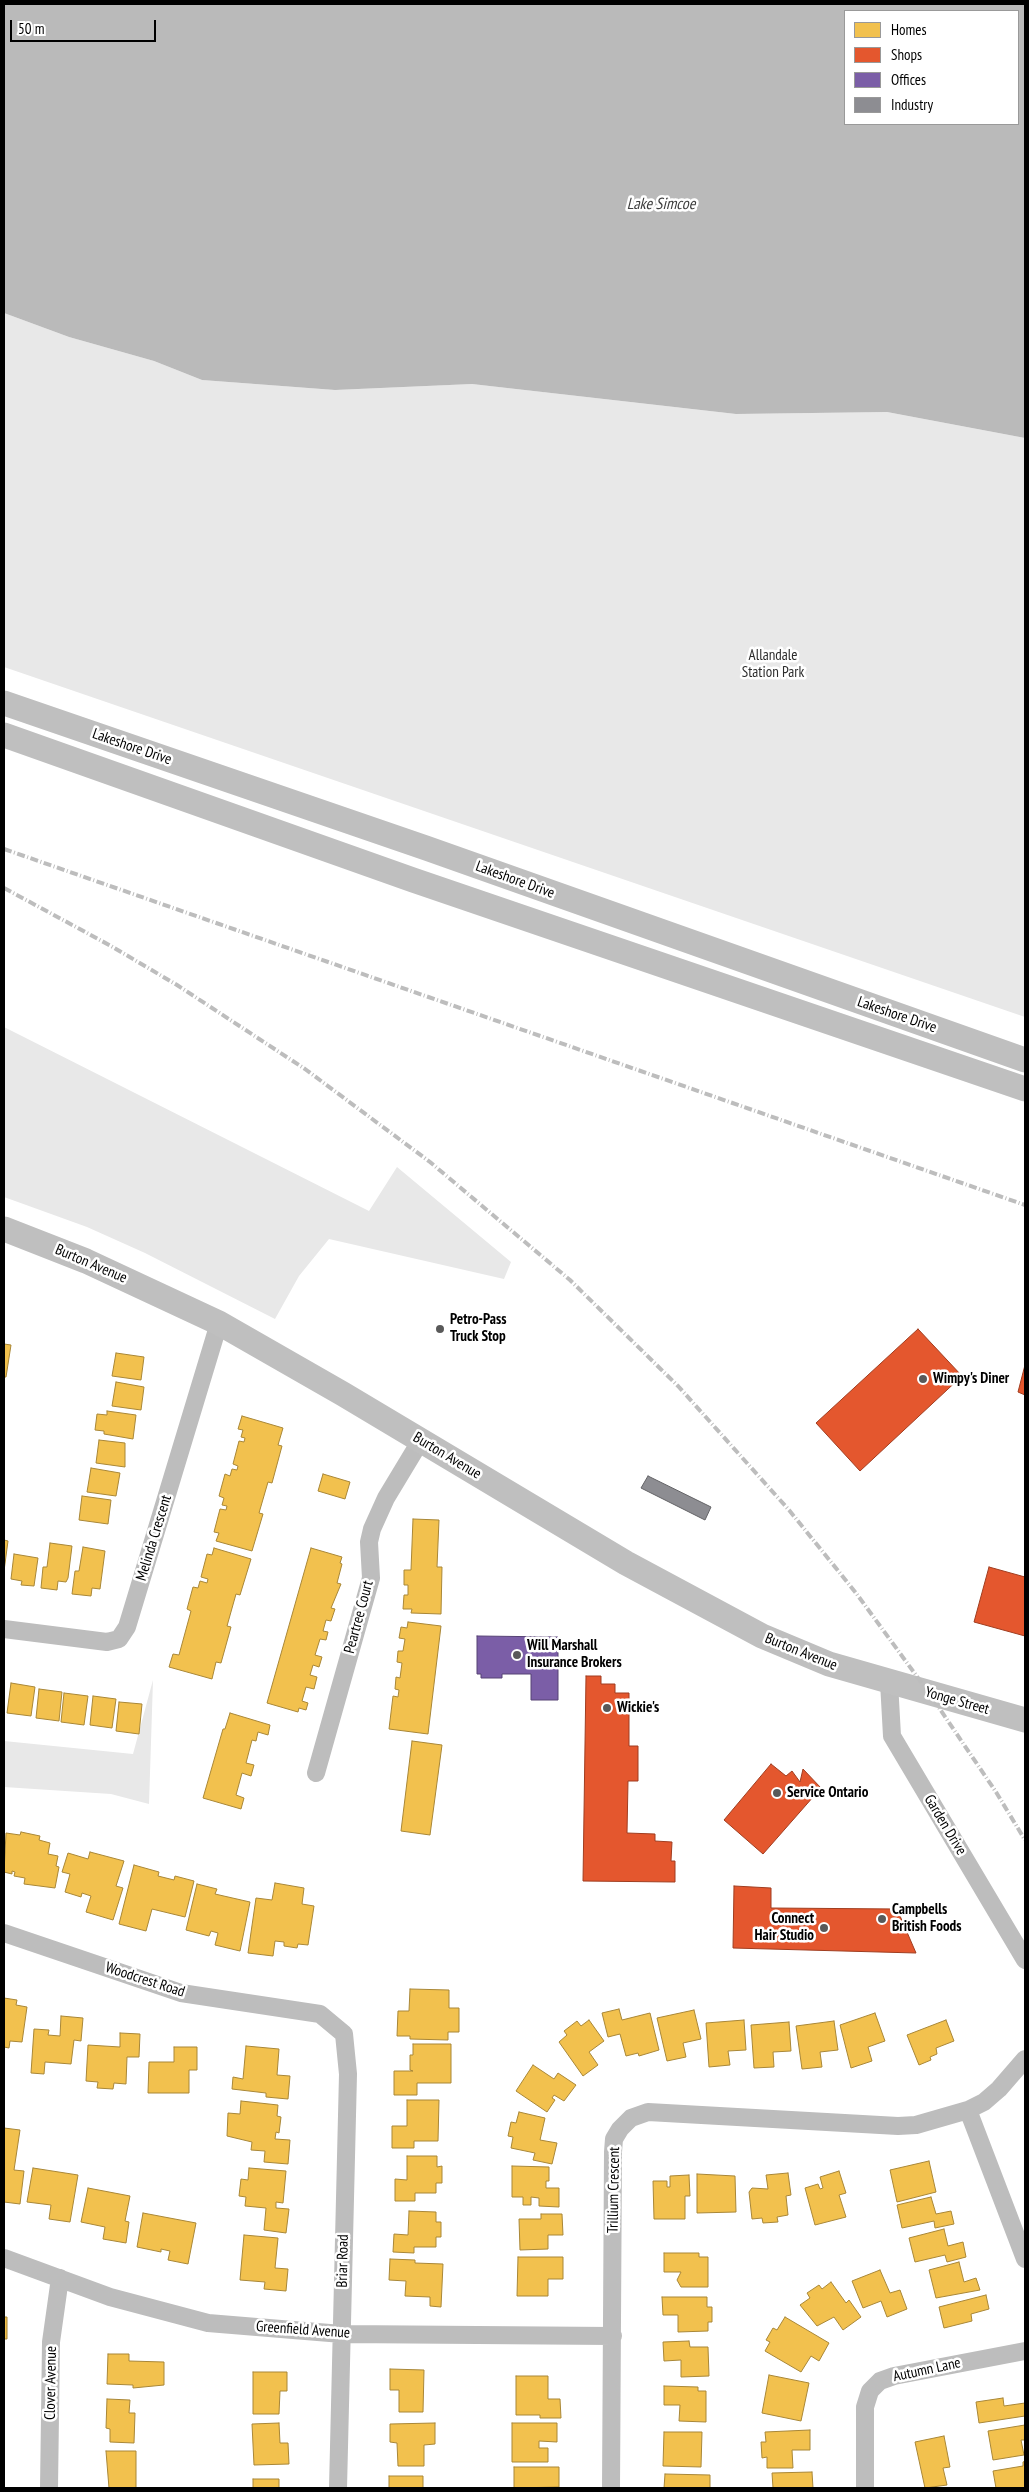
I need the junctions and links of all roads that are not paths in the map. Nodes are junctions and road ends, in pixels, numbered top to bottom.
1 (4, 703) edge
2 (4, 735) edge
3 (1025, 1060) edge
4 (1025, 1089) edge
5 (4, 1229) edge
6 (218, 1323) junction
7 (421, 1440) junction
8 (4, 1630) edge
9 (889, 1682) junction
10 (1025, 1720) edge
11 (316, 1773) dead end
12 (4, 1933) edge
13 (1025, 1960) edge
14 (344, 2034) joint
15 (1025, 2059) edge
16 (968, 2110) junction
17 (4, 2258) edge
18 (1025, 2259) edge
19 (60, 2278) junction
20 (342, 2334) junction
21 (613, 2336) junction
22 (1025, 2351) edge
23 (49, 2488) edge
24 (338, 2488) edge
25 (611, 2488) edge
26 (865, 2488) edge

1 - 3 main road, Lakeshore Drive
2 - 4 main road, Lakeshore Drive
5 - 6 main road, Burton Avenue
6 - 7 main road, Burton Avenue
6 - 8 street, Melinda Crescent
7 - 9 main road, Burton Avenue
7 - 11 street, Peartree Court
9 - 10 main road, Yonge Street
9 - 13 street, Garden Drive
12 - 14 street, Woodcrest Road
14 - 20 street, Briar Road
15 - 16 street
16 - 18 street
16 - 21 street, Trillium Crescent
17 - 19 street, Greenfield Avenue
19 - 20 street, Greenfield Avenue
19 - 23 street, Clover Avenue
20 - 21 street, Greenfield Avenue
20 - 24 street, Briar Road
21 - 25 street, Trillium Crescent
22 - 26 street, Autumn Lane

